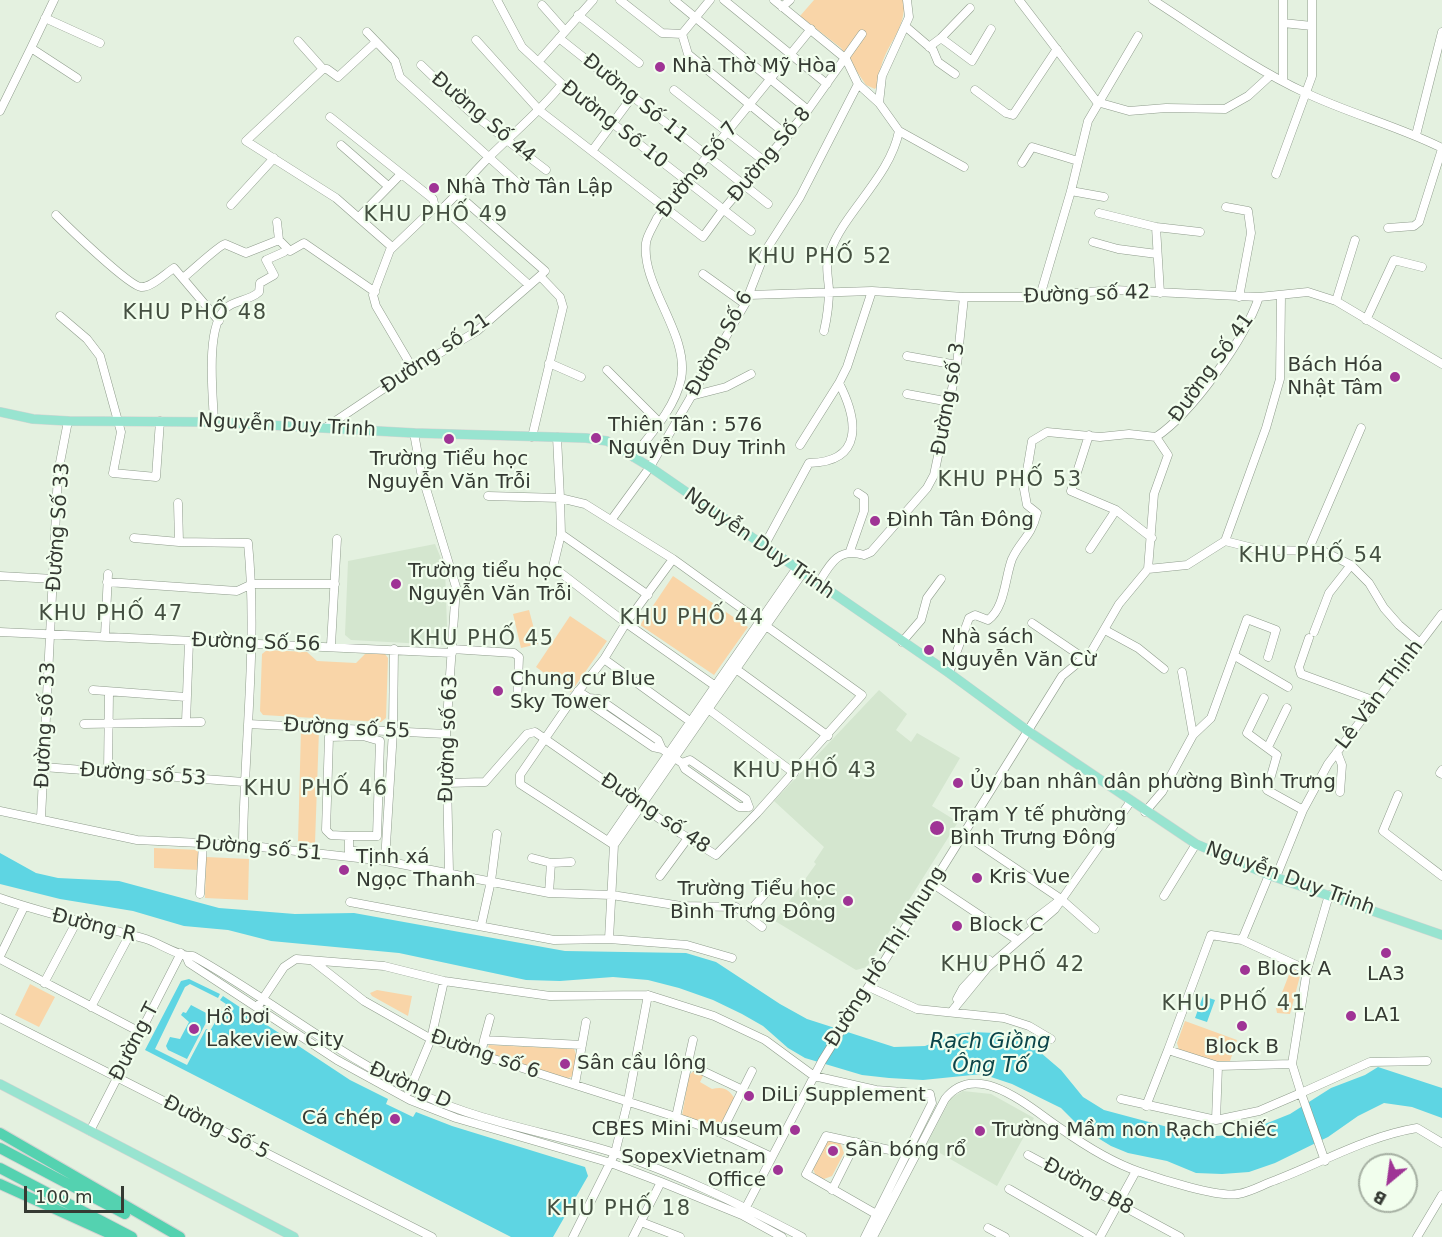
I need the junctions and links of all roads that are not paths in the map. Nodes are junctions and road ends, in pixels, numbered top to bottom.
1 (54, 0) edge
2 (497, 0) edge
3 (593, 0) edge
4 (620, 0) edge
5 (674, 0) edge
6 (710, 0) edge
7 (724, 0) edge
8 (774, 0) edge
9 (790, 0) edge
10 (908, 0) edge
11 (1019, 0) edge
12 (1153, 0) edge
13 (1283, 0) edge
14 (1312, 0) edge
15 (542, 5) dead end
16 (782, 7) junction
17 (970, 8) dead end
18 (579, 15) junction
19 (45, 18) junction
20 (696, 18) junction
21 (1283, 24) junction
22 (905, 26) junction
23 (1312, 26) junction
24 (811, 29) junction
25 (991, 29) dead end
26 (565, 31) junction
27 (367, 32) dead end
28 (1442, 32) edge
29 (682, 34) junction
30 (862, 34) dead end
31 (1138, 36) dead end
32 (559, 38) junction
33 (941, 38) junction
34 (476, 40) dead end
35 (298, 41) dead end
36 (376, 42) junction
37 (100, 43) dead end
38 (929, 47) junction
39 (31, 48) junction
40 (1057, 49) junction
41 (789, 56) junction
42 (846, 59) junction
43 (538, 62) junction
44 (639, 63) dead end
45 (421, 66) dead end
46 (323, 69) junction
47 (955, 74) dead end
48 (1271, 75) junction
49 (77, 78) dead end
50 (770, 80) junction
51 (1283, 81) junction
52 (562, 84) junction
53 (827, 84) junction
54 (858, 84) junction
55 (674, 90) dead end
56 (975, 90) dead end
57 (1307, 94) junction
58 (632, 97) junction
59 (1097, 102) junction
60 (879, 103) junction
61 (750, 104) junction
62 (808, 110) junction
63 (0, 111) edge
64 (540, 111) junction
65 (330, 117) dead end
66 (612, 123) junction
67 (899, 131) junction
68 (729, 132) junction
69 (1416, 135) junction
70 (788, 136) junction
71 (508, 141) junction
72 (341, 145) dead end
73 (1442, 148) edge
74 (592, 151) junction
75 (708, 157) junction
76 (274, 158) junction
77 (490, 158) junction
78 (764, 161) junction
79 (1078, 161) junction
80 (1022, 163) dead end
81 (964, 167) dead end
82 (546, 170) dead end
83 (401, 174) junction
84 (1276, 174) dead end
85 (688, 183) junction
86 (744, 185) junction
87 (388, 186) junction
88 (523, 188) dead end
89 (1071, 191) junction
90 (457, 194) junction
91 (1104, 197) dead end
92 (768, 204) dead end
93 (231, 205) dead end
94 (1226, 207) dead end
95 (439, 208) junction
96 (667, 209) junction
97 (722, 211) junction
98 (1099, 213) dead end
99 (56, 215) dead end
100 (359, 217) junction
101 (277, 222) dead end
102 (1156, 227) junction
103 (1388, 228) dead end
104 (751, 231) dead end
105 (1200, 232) dead end
106 (279, 240) junction
107 (1355, 240) dead end
108 (1094, 242) dead end
109 (392, 247) junction
110 (284, 252) dead end
111 (1158, 254) junction
112 (1422, 267) dead end
113 (703, 274) dead end
114 (540, 276) junction
115 (183, 278) junction
116 (530, 285) junction
117 (829, 291) junction
118 (872, 291) junction
119 (375, 292) junction
120 (1161, 293) junction
121 (749, 295) junction
122 (1040, 296) junction
123 (1281, 296) junction
124 (964, 297) junction
125 (1239, 297) junction
126 (1259, 297) junction
127 (1336, 301) junction
128 (745, 304) junction
129 (60, 316) dead end
130 (1366, 320) junction
131 (219, 321) junction
132 (824, 330) dead end
133 (908, 356) dead end
134 (549, 363) junction
135 (1442, 364) edge
136 (957, 365) junction
137 (413, 369) junction
138 (607, 370) dead end
139 (751, 374) dead end
140 (581, 377) dead end
141 (838, 383) junction
142 (907, 394) dead end
143 (691, 396) junction
144 (950, 402) junction
145 (0, 412) edge
146 (118, 420) junction
147 (68, 421) junction
148 (160, 421) junction
149 (214, 422) junction
150 (659, 422) junction
151 (328, 426) junction
152 (1361, 429) dead end
153 (414, 433) junction
154 (1089, 435) junction
155 (532, 437) junction
156 (557, 437) junction
157 (1156, 437) junction
158 (800, 445) dead end
159 (633, 457) junction
160 (650, 467) junction
161 (858, 492) dead end
162 (488, 496) dead end
163 (560, 498) junction
164 (178, 503) dead end
165 (1116, 510) junction
166 (612, 519) junction
167 (561, 534) junction
168 (134, 538) dead end
169 (1152, 538) junction
170 (337, 539) dead end
171 (1225, 541) junction
172 (178, 542) junction
173 (763, 548) junction
174 (1090, 549) dead end
175 (850, 550) junction
176 (1308, 551) junction
177 (673, 559) junction
178 (1351, 565) junction
179 (1148, 569) junction
180 (799, 571) junction
181 (0, 576) edge
182 (54, 579) junction
183 (941, 579) dead end
184 (252, 584) junction
185 (335, 584) junction
186 (818, 584) junction
187 (648, 595) junction
188 (1442, 614) edge
189 (1032, 622) dead end
190 (626, 623) junction
191 (763, 623) junction
192 (1105, 630) junction
193 (0, 632) edge
194 (52, 633) junction
195 (105, 636) junction
196 (189, 641) junction
197 (902, 642) junction
198 (251, 643) junction
199 (1420, 643) junction
200 (331, 645) junction
201 (394, 649) junction
202 (452, 651) junction
203 (1235, 656) junction
204 (1268, 657) dead end
205 (604, 659) junction
206 (1085, 659) junction
207 (736, 669) junction
208 (1164, 669) dead end
209 (1182, 672) dead end
210 (949, 673) junction
211 (1288, 687) dead end
212 (718, 688) junction
213 (93, 690) dead end
214 (578, 691) junction
215 (109, 693) junction
216 (186, 698) junction
217 (1264, 698) dead end
218 (1376, 701) junction
219 (517, 705) dead end
220 (1287, 708) dead end
221 (708, 709) junction
222 (186, 722) junction
223 (201, 722) dead end
224 (691, 722) junction
225 (108, 723) junction
226 (84, 724) dead end
227 (248, 724) junction
228 (393, 731) junction
229 (1028, 731) junction
230 (363, 733) junction
231 (446, 734) junction
232 (1193, 735) junction
233 (828, 736) junction
234 (545, 739) junction
235 (1268, 747) junction
236 (1337, 752) junction
237 (668, 753) junction
238 (43, 767) junction
239 (108, 772) junction
240 (794, 773) junction
241 (244, 782) junction
242 (446, 783) junction
243 (379, 787) junction
244 (389, 788) junction
245 (1340, 792) dead end
246 (1398, 795) dead end
247 (1131, 801) junction
248 (638, 804) junction
249 (1303, 810) junction
250 (0, 811) edge
251 (1145, 812) junction
252 (757, 813) junction
253 (41, 818) junction
254 (963, 833) junction
255 (497, 834) dead end
256 (349, 836) junction
257 (688, 838) junction
258 (203, 843) junction
259 (611, 843) junction
260 (1196, 844) junction
261 (243, 845) junction
262 (349, 854) junction
263 (373, 854) dead end
264 (532, 858) dead end
265 (385, 861) junction
266 (571, 862) dead end
267 (551, 863) junction
268 (448, 872) junction
269 (660, 876) dead end
270 (1273, 876) junction
271 (1442, 876) edge
272 (491, 881) junction
273 (933, 884) junction
274 (772, 886) dead end
275 (549, 892) junction
276 (200, 894) dead end
277 (612, 895) junction
278 (1329, 895) junction
279 (1164, 896) dead end
280 (0, 898) edge
281 (1061, 899) junction
282 (350, 902) dead end
283 (24, 907) junction
284 (747, 914) junction
285 (77, 921) junction
286 (481, 926) junction
287 (762, 927) dead end
288 (1095, 929) dead end
289 (1441, 933) edge
290 (130, 934) junction
291 (1016, 938) junction
292 (609, 939) junction
293 (1242, 940) junction
294 (184, 955) junction
295 (0, 958) edge
296 (732, 958) dead end
297 (314, 961) junction
298 (340, 965) junction
299 (1307, 970) junction
300 (339, 981) junction
301 (444, 981) junction
302 (44, 982) junction
303 (869, 987) junction
304 (648, 995) junction
305 (260, 1003) junction
306 (91, 1007) junction
307 (952, 1011) junction
308 (0, 1018) edge
309 (490, 1018) dead end
310 (586, 1022) dead end
311 (140, 1032) junction
312 (431, 1039) junction
313 (1051, 1039) dead end
314 (484, 1040) junction
315 (693, 1040) dead end
316 (582, 1045) junction
317 (1168, 1050) junction
318 (481, 1054) junction
319 (1427, 1061) dead end
320 (688, 1064) junction
321 (1292, 1064) junction
322 (1218, 1066) junction
323 (752, 1071) dead end
324 (814, 1076) junction
325 (117, 1078) junction
326 (0, 1084) edge
327 (574, 1084) junction
328 (410, 1089) junction
329 (743, 1090) junction
330 (1301, 1093) junction
331 (405, 1097) junction
332 (1121, 1100) dead end
333 (628, 1101) junction
334 (1146, 1106) junction
335 (676, 1117) junction
336 (1216, 1120) junction
337 (90, 1131) junction
338 (0, 1133) edge
339 (721, 1133) junction
340 (856, 1142) junction
341 (1442, 1143) edge
342 (0, 1148) edge
343 (615, 1153) junction
344 (908, 1154) junction
345 (1028, 1155) dead end
346 (772, 1157) junction
347 (1325, 1161) junction
348 (611, 1163) junction
349 (0, 1168) edge
350 (1136, 1171) junction
351 (661, 1182) junction
352 (0, 1184) edge
353 (1009, 1189) dead end
354 (832, 1190) junction
355 (1442, 1195) edge
356 (1118, 1204) junction
357 (744, 1211) junction
358 (876, 1214) junction
359 (641, 1222) junction
360 (988, 1228) dead end
361 (117, 1237) edge
362 (132, 1237) edge
363 (171, 1237) edge
364 (180, 1237) edge
365 (294, 1237) edge
366 (432, 1237) edge
367 (573, 1237) edge
368 (633, 1237) edge
369 (680, 1237) edge
370 (782, 1237) edge
371 (801, 1237) edge
372 (865, 1237) edge
373 (873, 1237) edge
374 (1005, 1237) edge
375 (1092, 1237) edge
376 (1100, 1237) edge
377 (1180, 1237) edge
378 (1417, 1237) edge

1 - 19 street
2 - 43 street, Đường Số 10
3 - 18 street
4 - 29 street
5 - 20 street
6 - 20 street
7 - 41 street
8 - 16 street
9 - 16 street
10 - 22 street
11 - 40 street
12 - 48 street
13 - 21 street
14 - 23 street
15 - 26 street
16 - 24 street
17 - 33 street
18 - 26 street
18 - 44 street
19 - 37 street
19 - 39 street
20 - 29 street
20 - 50 street
21 - 23 street
21 - 51 street
22 - 38 street
22 - 60 street
23 - 57 street
24 - 41 street, Đường Số 7
24 - 42 street
25 - 33 street
26 - 32 street
27 - 36 street
28 - 69 street
29 - 61 street
30 - 42 street, Đường Số 8
31 - 59 street
32 - 43 street
32 - 58 street, Đường Số 11
33 - 38 street
34 - 64 street
35 - 46 street
36 - 46 street
36 - 77 street
38 - 47 street
39 - 49 street
39 - 63 street
40 - 56 street
40 - 59 street
41 - 50 street, Đường Số 7
41 - 53 street
42 - 53 street, Đường Số 8
42 - 54 street
43 - 52 street, Đường Số 10
45 - 71 street, Đường Số 44
46 - 76 street
48 - 51 street
48 - 59 street
50 - 61 street, Đường Số 7
50 - 62 street
51 - 57 street
52 - 64 street
52 - 66 street, Đường Số 10
53 - 62 street, Đường Số 8
54 - 60 street
54 - 121 street, Đường Số 6
55 - 68 street
57 - 69 street
57 - 84 street
58 - 66 street
58 - 75 street, Đường Số 11
59 - 79 street
60 - 67 street
61 - 68 street, Đường Số 7
61 - 70 street
62 - 70 street, Đường Số 8
64 - 71 street
64 - 74 street
65 - 83 street
66 - 74 street
66 - 85 street, Đường Số 10
67 - 81 street
67 - 117 street
68 - 75 street, Đường Số 7
68 - 78 street
69 - 73 street
70 - 78 street, Đường Số 8
71 - 77 street
71 - 82 street, Đường Số 44
72 - 87 street
73 - 103 street
74 - 96 street
75 - 85 street, Đường Số 7
75 - 86 street, Đường Số 11
76 - 93 street
76 - 100 street
77 - 88 street
77 - 90 street
78 - 86 street, Đường Số 8
79 - 80 street
79 - 89 street
83 - 87 street
83 - 95 street
85 - 96 street, Đường Số 7
85 - 97 street, Đường Số 10
86 - 92 street, Đường Số 11
86 - 97 street, Đường Số 8
87 - 100 street
89 - 91 street
89 - 122 street
90 - 95 street
90 - 114 street
94 - 125 street
95 - 109 street
95 - 116 street
96 - 97 street, Đường Số 8
96 - 150 street, Đường Số 7
97 - 104 street, Đường Số 10
98 - 102 street
99 - 115 street
100 - 109 street
101 - 106 street
102 - 105 street
102 - 111 street
106 - 115 street
106 - 119 street
107 - 127 street
108 - 111 street
109 - 119 street
110 - 131 street
111 - 120 street
112 - 130 street
113 - 128 street
114 - 116 street, Đường số 21
114 - 134 street
115 - 131 street
116 - 137 street, Đường số 21
117 - 118 street, Đường số 42
117 - 121 street, Đường số 42
117 - 132 street
118 - 124 street, Đường số 42
118 - 141 street
119 - 137 street
120 - 122 street, Đường số 42
120 - 125 street, Đường số 42
121 - 128 street, Đường Số 6
122 - 124 street, Đường số 42
123 - 126 street, Đường số 42
123 - 127 street, Đường số 42
123 - 171 street
124 - 136 street, Đường số 3
125 - 126 street, Đường số 42
126 - 157 street, Đường Số 41
127 - 130 street, Đường số 42
128 - 143 street, Đường Số 6
129 - 146 street
130 - 135 street, Đường số 42
131 - 149 street
133 - 136 street
134 - 140 street
134 - 155 street
136 - 144 street, Đường số 3
137 - 151 street, Đường số 21
138 - 150 street
139 - 143 street
141 - 158 street
141 - 173 street
142 - 144 street
143 - 160 street, Đường Số 6
144 - 175 street, Đường số 3
145 - 147 main road, Nguyễn Duy Trinh
146 - 147 main road, Nguyễn Duy Trinh
146 - 148 main road, Nguyễn Duy Trinh
146 - 148 street
147 - 182 street, Đường Số 33
148 - 149 main road, Nguyễn Duy Trinh
149 - 151 main road, Nguyễn Duy Trinh
150 - 159 street, Đường Số 7
151 - 153 main road, Nguyễn Duy Trinh
152 - 176 street
153 - 155 main road, Nguyễn Duy Trinh
153 - 202 street, Đường số 63
154 - 157 street
154 - 165 street
154 - 210 street
155 - 156 main road, Nguyễn Duy Trinh
156 - 159 main road, Nguyễn Duy Trinh
156 - 163 street
157 - 169 street, Đường Số 41
159 - 160 main road, Nguyễn Duy Trinh
160 - 166 street, Đường Số 6
160 - 173 main road, Nguyễn Duy Trinh
161 - 175 street
162 - 163 street
163 - 166 street
163 - 167 street
164 - 172 street
165 - 169 street
165 - 174 street
166 - 177 street
167 - 187 street
167 - 190 street
168 - 172 street
169 - 179 street, Đường Số 41
170 - 185 street, Đường Số 56
171 - 176 street
171 - 179 street
172 - 184 street
173 - 180 main road, Nguyễn Duy Trinh
175 - 186 street
176 - 178 street
177 - 187 street
177 - 191 street
178 - 199 street
178 - 218 street
179 - 192 street, Đường Hồ Thị Nhung
180 - 186 main road, Nguyễn Duy Trinh
180 - 191 street
181 - 182 street
182 - 194 street, Đường Số 33
183 - 197 street
184 - 185 street
184 - 195 street
184 - 198 street
185 - 200 street, Đường Số 56
186 - 197 main road, Nguyễn Duy Trinh
187 - 190 street
188 - 199 street, Lê Văn Thịnh
189 - 206 street
190 - 205 street
190 - 212 street
191 - 207 street
191 - 212 street
191 - 233 street, Đường số 48
192 - 206 street, Đường Hồ Thị Nhung
192 - 208 street
193 - 194 street, Đường Số 56
194 - 195 street, Đường Số 56
194 - 238 street, Đường số 33
195 - 196 street, Đường Số 56
196 - 198 street, Đường Số 56
196 - 216 street
197 - 210 main road, Nguyễn Duy Trinh
198 - 200 street, Đường Số 56
198 - 227 street
199 - 218 street, Lê Văn Thịnh
200 - 201 street, Đường Số 56
201 - 202 street, Đường Số 56
201 - 228 street
202 - 219 street, Đường Số 56
202 - 231 street, Đường số 63
203 - 204 street
203 - 211 street
203 - 232 street
205 - 214 street
205 - 224 street
206 - 229 street, Đường Hồ Thị Nhung
207 - 212 street
207 - 233 street
209 - 232 street
210 - 229 main road, Nguyễn Duy Trinh
212 - 221 street
212 - 224 street
213 - 215 street
214 - 234 street
214 - 237 street
215 - 216 street
215 - 225 street
216 - 222 street
217 - 235 street
218 - 236 street, Lê Văn Thịnh
220 - 235 street
221 - 237 street
221 - 240 street
222 - 223 street
222 - 225 street
224 - 237 street
225 - 226 street
225 - 239 street
227 - 230 street, Đường số 55
227 - 241 street
228 - 230 street, Đường số 55
228 - 231 street, Đường số 55
228 - 244 street
229 - 247 main road, Nguyễn Duy Trinh
229 - 254 street, Đường Hồ Thị Nhung
230 - 243 street
230 - 256 street
231 - 242 street, Đường số 63
232 - 251 street
233 - 240 street, Đường số 48
234 - 242 street, Đường số 48
234 - 248 street, Đường số 48
234 - 259 street
235 - 249 street
236 - 245 street
236 - 249 street, Lê Văn Thịnh
237 - 248 street
237 - 252 street
238 - 239 street, Đường số 53
238 - 253 street, Đường số 33
239 - 241 street, Đường số 53
240 - 252 street, Đường số 48
241 - 261 street
242 - 268 street, Đường số 63
243 - 244 street
243 - 256 street
244 - 265 street
246 - 271 street
247 - 251 main road, Nguyễn Duy Trinh
247 - 281 street
248 - 257 street, Đường số 48
248 - 259 street
249 - 270 street, Lê Văn Thịnh
250 - 253 street, Đường số 51
251 - 260 main road, Nguyễn Duy Trinh
252 - 257 street, Đường số 48
253 - 258 street, Đường số 51
254 - 273 street, Đường Hồ Thị Nhung
254 - 281 street
255 - 272 street
256 - 262 street
257 - 269 street
258 - 261 street, Đường số 51
258 - 276 street
259 - 277 street
260 - 270 main road, Nguyễn Duy Trinh
260 - 279 street
261 - 262 street, Đường số 51
262 - 263 street
262 - 265 street, Đường số 51
264 - 267 street
265 - 268 street, Đường số 51
266 - 267 street
267 - 275 street
268 - 272 street, Đường số 51
270 - 278 main road, Nguyễn Duy Trinh
270 - 293 street, Lê Văn Thịnh
272 - 275 street, Đường số 51
272 - 286 street
273 - 291 street
273 - 303 street, Đường Hồ Thị Nhung
274 - 284 street
275 - 277 street, Đường số 51
277 - 284 street, Đường số 51
277 - 292 street
278 - 289 main road, Nguyễn Duy Trinh
278 - 299 street
280 - 283 street, Đường R
281 - 288 street
281 - 291 street
282 - 286 street
283 - 285 street, Đường R
283 - 295 street
284 - 287 street, Đường số 51
285 - 290 street, Đường R
285 - 302 street
286 - 292 street
290 - 294 street, Đường R
290 - 306 street
291 - 307 street
292 - 296 street
293 - 299 street
293 - 317 street
294 - 305 street, Đường D
294 - 311 street, Đường T
295 - 302 street
297 - 298 street
297 - 300 street, Đường số 6
297 - 305 street
298 - 300 street
298 - 301 street
299 - 321 street
300 - 312 street, Đường số 6
301 - 304 street
301 - 312 street
302 - 306 street
303 - 307 street
303 - 324 street, Đường Hồ Thị Nhung
304 - 324 street
304 - 333 street
305 - 328 street, Đường D
305 - 331 street, Đường D
306 - 311 street
307 - 313 street
308 - 325 street, Đường Số 5
309 - 314 street
310 - 316 street
311 - 325 street, Đường T
312 - 318 street, Đường số 6
312 - 328 street
314 - 316 street
314 - 318 street
315 - 320 street
316 - 327 street
317 - 322 street
317 - 334 street
318 - 327 street, Đường số 6
319 - 330 street
320 - 329 street
320 - 335 street
321 - 322 street
321 - 330 street
322 - 336 street
323 - 329 street
324 - 344 street
324 - 346 street, Đường Hồ Thị Nhung
325 - 337 street, Đường T
325 - 366 street, Đường Số 5
326 - 337 main road
327 - 333 street, Đường số 6
328 - 331 street
328 - 343 street, Đường D
329 - 339 street
330 - 336 street
330 - 347 street
331 - 348 street, Đường D
332 - 334 street
333 - 335 street, Đường số 6
333 - 343 street
334 - 336 street
335 - 339 street, Đường số 6
337 - 365 main road
338 - 364 highway
339 - 346 street, Đường số 6
340 - 344 street
340 - 354 street
340 - 354 street
341 - 347 street
342 - 363 highway
343 - 348 street
343 - 357 street, Đường D
344 - 358 street
345 - 356 street, Đường B8
346 - 357 street, Đường Hồ Thị Nhung
347 - 350 street
348 - 351 street, Đường D
348 - 367 street
349 - 362 highway
350 - 356 street
350 - 373 street
351 - 357 street, Đường D
351 - 359 street
352 - 361 highway
353 - 375 street
354 - 358 street
355 - 378 street
356 - 376 street
356 - 377 street, Đường B8
357 - 370 street, Đường D
357 - 371 street, Đường D
358 - 372 street
359 - 368 street
359 - 369 street
360 - 374 street

